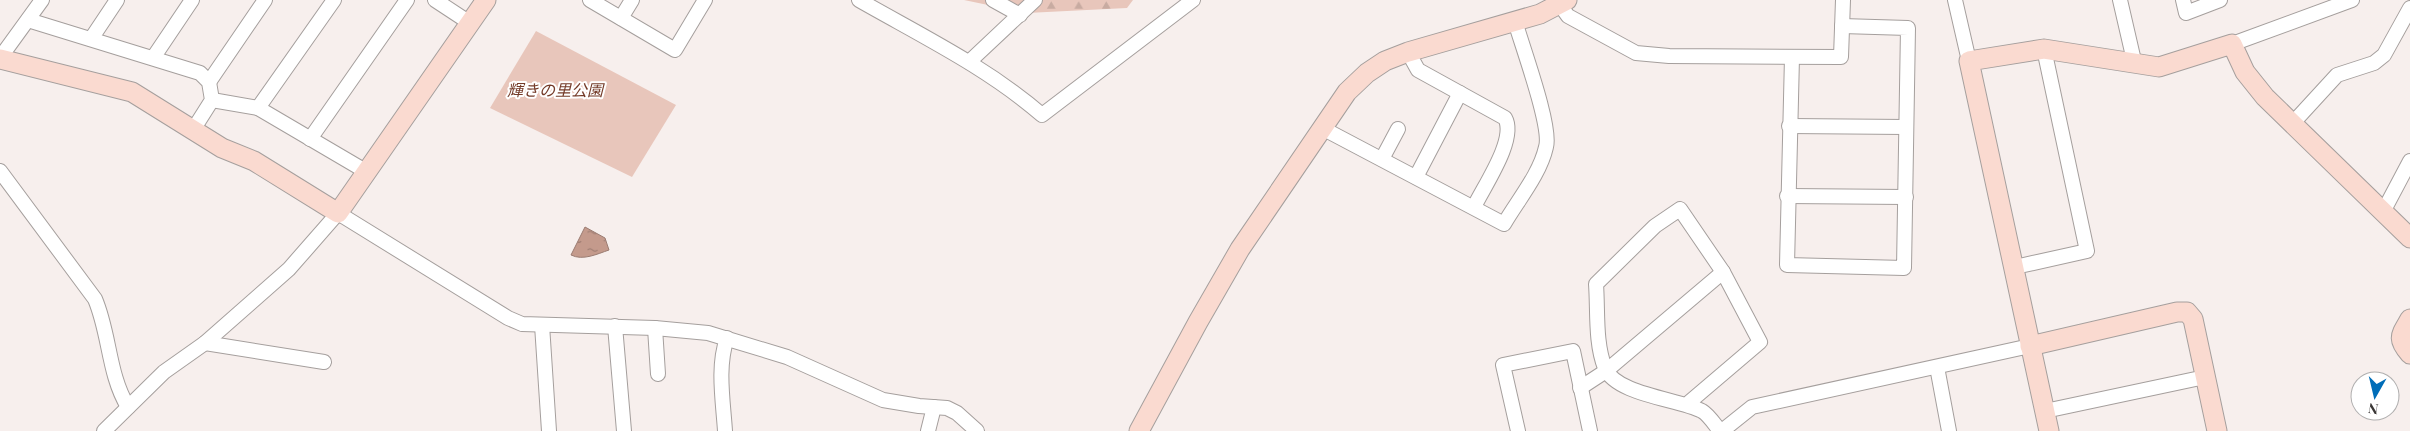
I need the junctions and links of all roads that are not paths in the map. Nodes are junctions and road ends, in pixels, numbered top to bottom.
1 (42, 0) edge
2 (117, 0) edge
3 (192, 0) edge
4 (265, 0) edge
5 (334, 0) edge
6 (407, 0) edge
7 (435, 0) edge
8 (486, 0) edge
9 (590, 0) edge
10 (632, 0) edge
11 (705, 0) edge
12 (993, 0) edge
13 (1035, 0) edge
14 (1193, 0) edge
15 (1843, 0) edge
16 (1955, 0) edge
17 (2120, 0) edge
18 (2183, 0) edge
19 (2220, 0) edge
20 (2352, 0) edge
21 (863, 1) edge
22 (1563, 2) edge
23 (2410, 8) edge
24 (1020, 15) junction
25 (621, 18) junction
26 (28, 20) junction
27 (1516, 21) junction
28 (470, 24) junction
29 (1842, 26) junction
30 (91, 39) junction
31 (2232, 44) junction
32 (2044, 49) junction
33 (1408, 52) junction
34 (1792, 57) junction
35 (153, 58) junction
36 (0, 59) edge
37 (1968, 61) junction
38 (969, 62) junction
39 (2135, 65) junction
40 (208, 82) junction
41 (1460, 93) junction
42 (212, 100) junction
43 (258, 108) junction
44 (2292, 124) junction
45 (1788, 126) junction
46 (1906, 127) junction
47 (1322, 128) junction
48 (1398, 129) dead end
49 (193, 130) junction
50 (310, 139) junction
51 (1382, 159) junction
52 (2410, 161) edge
53 (0, 171) edge
54 (368, 172) junction
55 (1416, 177) junction
56 (1787, 196) junction
57 (1906, 197) junction
58 (1474, 207) junction
59 (2383, 212) junction
60 (338, 213) junction
61 (2410, 238) edge
62 (2014, 267) junction
63 (1723, 272) junction
64 (2410, 319) edge
65 (542, 326) junction
66 (614, 326) junction
67 (655, 328) junction
68 (727, 338) junction
69 (204, 343) junction
70 (2030, 346) junction
71 (2410, 354) edge
72 (324, 362) dead end
73 (1937, 367) junction
74 (1606, 371) junction
75 (658, 374) dead end
76 (2205, 377) junction
77 (1580, 388) junction
78 (1686, 405) junction
79 (128, 407) junction
80 (934, 408) junction
81 (2045, 411) junction
82 (104, 431) edge
83 (548, 431) edge
84 (624, 431) edge
85 (725, 431) edge
86 (928, 431) edge
87 (977, 431) edge
88 (1139, 431) edge
89 (1518, 431) edge
90 (1590, 431) edge
91 (1721, 431) edge
92 (1950, 431) edge
93 (2049, 431) edge
94 (2217, 431) edge

1 - 26 street
2 - 30 street
3 - 35 street
4 - 40 street
5 - 43 street
6 - 50 street
7 - 28 street
8 - 28 street
9 - 25 street
10 - 25 street
11 - 25 street
12 - 24 street
13 - 24 street
14 - 38 street
15 - 29 street
16 - 37 street
17 - 39 street
18 - 19 street
20 - 31 street
21 - 38 street
22 - 27 street
22 - 34 street
23 - 44 street
24 - 38 street
26 - 30 street
26 - 36 street
27 - 33 street
27 - 58 street
28 - 54 street
29 - 34 street
29 - 46 street
30 - 35 street
31 - 39 street
31 - 44 street
32 - 37 street
32 - 39 street
32 - 62 street
33 - 41 street
33 - 47 street
34 - 45 street
35 - 40 street
36 - 49 street
37 - 62 street
40 - 42 street
41 - 55 street
41 - 58 street
42 - 43 street
42 - 49 street
43 - 50 street
44 - 59 street
45 - 46 street
45 - 56 street
46 - 57 street
47 - 51 street
47 - 88 street
48 - 51 street
49 - 60 street
50 - 54 street
51 - 55 street
52 - 59 street
53 - 79 street
54 - 60 street
55 - 58 street
56 - 57 street
56 - 57 street
59 - 61 street
60 - 65 street
60 - 69 street
62 - 70 street
63 - 74 street
63 - 74 street
63 - 78 street
64 - 71 street
65 - 66 street
65 - 83 street
66 - 67 street
66 - 84 street
67 - 68 street
67 - 75 street
68 - 80 street
68 - 85 street
69 - 72 street
69 - 79 street
70 - 73 street
70 - 76 street
70 - 81 street
73 - 91 street
73 - 92 street
74 - 77 street
74 - 78 street
76 - 81 street
76 - 94 street
77 - 89 street
77 - 90 street
78 - 91 street
79 - 82 street
80 - 86 street
80 - 87 street
81 - 93 street

